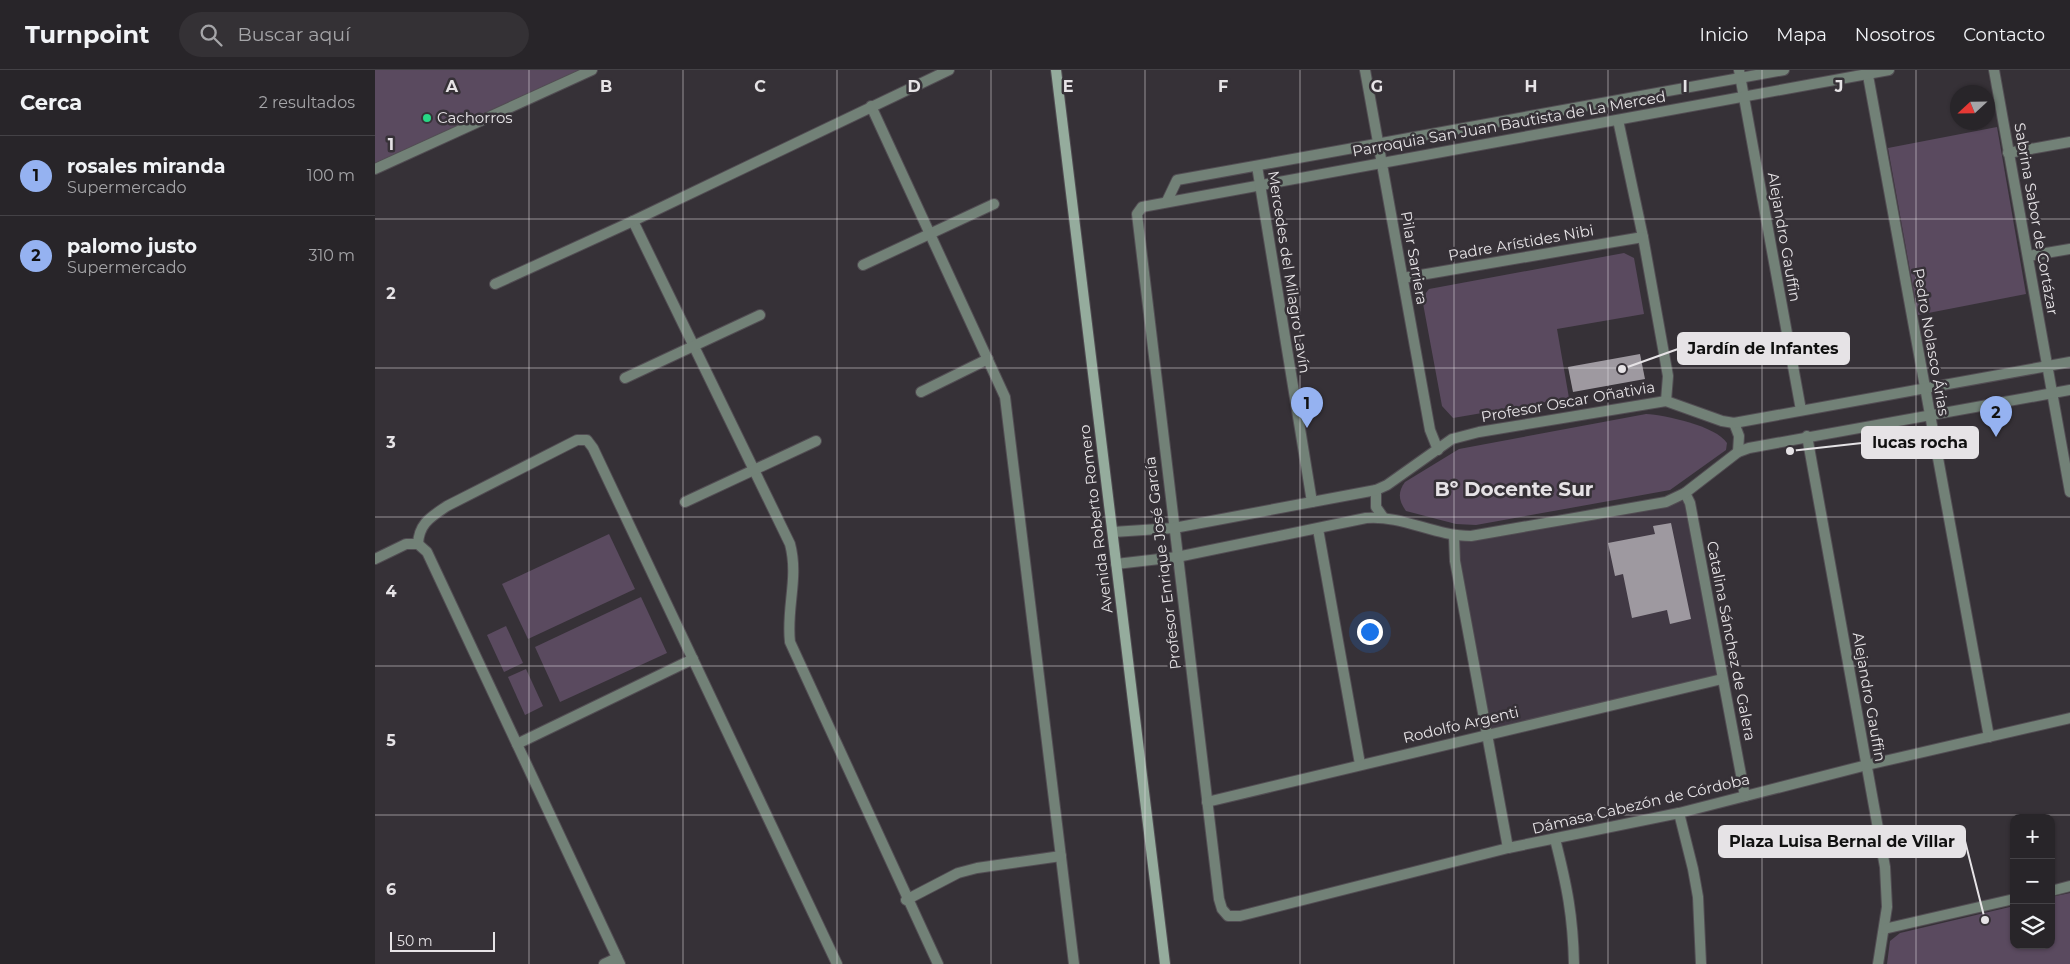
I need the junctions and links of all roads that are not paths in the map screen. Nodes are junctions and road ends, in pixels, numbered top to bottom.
1 (592, 70) edge
2 (949, 70) edge
3 (1056, 70) edge
4 (1365, 70) edge
5 (1784, 70) edge
6 (1889, 70) edge
7 (1994, 70) edge
8 (1868, 72) edge
9 (1739, 74) edge
10 (1744, 97) junction
11 (871, 106) junction
12 (1618, 120) junction
13 (2070, 142) edge
14 (1378, 144) junction
15 (2008, 152) junction
16 (1382, 162) junction
17 (1257, 166) junction
18 (375, 169) edge
19 (1259, 185) junction
20 (1167, 201) junction
21 (994, 204) dead end
22 (1137, 214) joint
23 (633, 221) junction
24 (930, 234) junction
25 (1643, 236) junction
26 (2070, 250) edge
27 (2028, 256) junction
28 (863, 265) dead end
29 (1403, 278) junction
30 (495, 284) dead end
31 (759, 315) dead end
32 (694, 346) junction
33 (989, 359) junction
34 (2070, 362) edge
35 (2047, 366) junction
36 (625, 378) dead end
37 (1924, 389) junction
38 (2070, 390) edge
39 (921, 392) dead end
40 (2053, 393) junction
41 (1665, 401) junction
42 (1801, 410) junction
43 (1929, 415) junction
44 (1734, 422) junction
45 (1807, 436) junction
46 (816, 441) dead end
47 (1438, 450) junction
48 (1738, 452) junction
49 (754, 470) junction
50 (1376, 490) junction
51 (2070, 492) edge
52 (1685, 493) junction
53 (685, 502) dead end
54 (1312, 502) junction
55 (1383, 517) junction
56 (1174, 528) junction
57 (1319, 529) junction
58 (1113, 532) junction
59 (1454, 536) junction
60 (418, 544) junction
61 (1177, 557) junction
62 (375, 559) edge
63 (1116, 564) junction
64 (693, 659) junction
65 (1723, 679) junction
66 (2070, 718) edge
67 (1487, 734) junction
68 (1989, 737) junction
69 (517, 744) junction
70 (1360, 764) junction
71 (1867, 765) junction
72 (1745, 796) junction
73 (1207, 802) junction
74 (1679, 813) junction
75 (1555, 840) junction
76 (1509, 848) junction
77 (1061, 856) junction
78 (2070, 886) edge
79 (2055, 889) edge
80 (906, 900) junction
81 (2010, 900) edge
82 (1222, 909) joint
83 (1884, 929) junction
84 (618, 961) edge
85 (605, 964) edge
86 (837, 964) edge
87 (937, 964) edge
88 (1074, 964) edge
89 (1165, 964) edge
90 (1574, 964) edge
91 (1701, 964) edge
92 (1878, 964) edge

1 - 18 street
2 - 11 street
3 - 58 main road, Avenida Roberto Romero
4 - 14 street, Pilar Sarriera
5 - 9 street
6 - 8 street, Parroquia San Juan Bautista de La Merced
7 - 15 street, Sabrina Sabor de Cortázar
8 - 10 street, Parroquia San Juan Bautista de La Merced
8 - 37 street, Pedro Nolasco Árias
9 - 10 street, Alejandro Gauffin
9 - 14 street
10 - 12 street, Parroquia San Juan Bautista de La Merced
10 - 42 street, Alejandro Gauffin
11 - 23 street
11 - 24 street
12 - 16 street, Parroquia San Juan Bautista de La Merced
12 - 25 street
13 - 15 street
14 - 16 street, Pilar Sarriera
14 - 17 street
15 - 27 street, Sabrina Sabor de Cortázar
16 - 19 street, Parroquia San Juan Bautista de La Merced
16 - 29 street, Pilar Sarriera
17 - 19 street, Mercedes del Milagro Lavín
17 - 20 street
19 - 20 street, Parroquia San Juan Bautista de La Merced
19 - 54 street, Mercedes del Milagro Lavín
20 - 22 street, Parroquia San Juan Bautista de La Merced
21 - 24 street
22 - 56 street, Profesor Enrique José García
23 - 30 street
23 - 32 street
24 - 28 street
24 - 33 street
25 - 29 street, Padre Arístides Nibi
25 - 41 street
26 - 27 street
27 - 35 street, Sabrina Sabor de Cortázar
29 - 47 street, Pilar Sarriera
31 - 32 street
32 - 36 street
32 - 49 street
33 - 39 street
33 - 77 street
34 - 35 street, Profesor Oscar Oñativia
35 - 37 street, Profesor Oscar Oñativia
35 - 40 street, Sabrina Sabor de Cortázar
37 - 42 street, Profesor Oscar Oñativia
37 - 43 street, Pedro Nolasco Árias
38 - 40 street
40 - 43 street
40 - 51 street, Sabrina Sabor de Cortázar
41 - 44 street, Profesor Oscar Oñativia
41 - 47 street, Profesor Oscar Oñativia
42 - 44 street, Profesor Oscar Oñativia
43 - 45 street
43 - 68 street, Pedro Nolasco Árias
44 - 48 street
45 - 48 street
45 - 71 street, Alejandro Gauffin
46 - 49 street
47 - 50 street, Profesor Oscar Oñativia
48 - 52 street
49 - 53 street
49 - 80 street
50 - 54 street, Profesor Oscar Oñativia
50 - 55 street
52 - 59 street
52 - 65 street, Catalina Sánchez de Galera
54 - 56 street, Profesor Oscar Oñativia
55 - 57 street
55 - 59 street
56 - 58 street, Profesor Oscar Oñativia
56 - 61 street, Profesor Enrique José García
57 - 61 street
57 - 70 street
58 - 63 main road, Avenida Roberto Romero
59 - 67 street
60 - 62 street
60 - 64 street
60 - 69 street
61 - 63 street
61 - 73 street, Profesor Enrique José García
63 - 89 main road, Avenida Roberto Romero
64 - 69 street
64 - 86 street
65 - 67 street, Rodolfo Argenti
65 - 72 street, Catalina Sánchez de Galera
66 - 68 street, Dámasa Cabezón de Córdoba
67 - 70 street, Rodolfo Argenti
67 - 76 street
68 - 71 street, Dámasa Cabezón de Córdoba
69 - 84 street
70 - 73 street, Rodolfo Argenti
71 - 72 street, Dámasa Cabezón de Córdoba
71 - 83 street, Alejandro Gauffin
72 - 74 street, Dámasa Cabezón de Córdoba
73 - 82 street, Profesor Enrique José García
74 - 75 street, Dámasa Cabezón de Córdoba
74 - 91 street
75 - 76 street, Dámasa Cabezón de Córdoba
75 - 90 street
76 - 82 street, Dámasa Cabezón de Córdoba
77 - 80 street
77 - 88 street
78 - 79 street
80 - 87 street
81 - 83 street
83 - 92 street, Alejandro Gauffin
84 - 85 street

